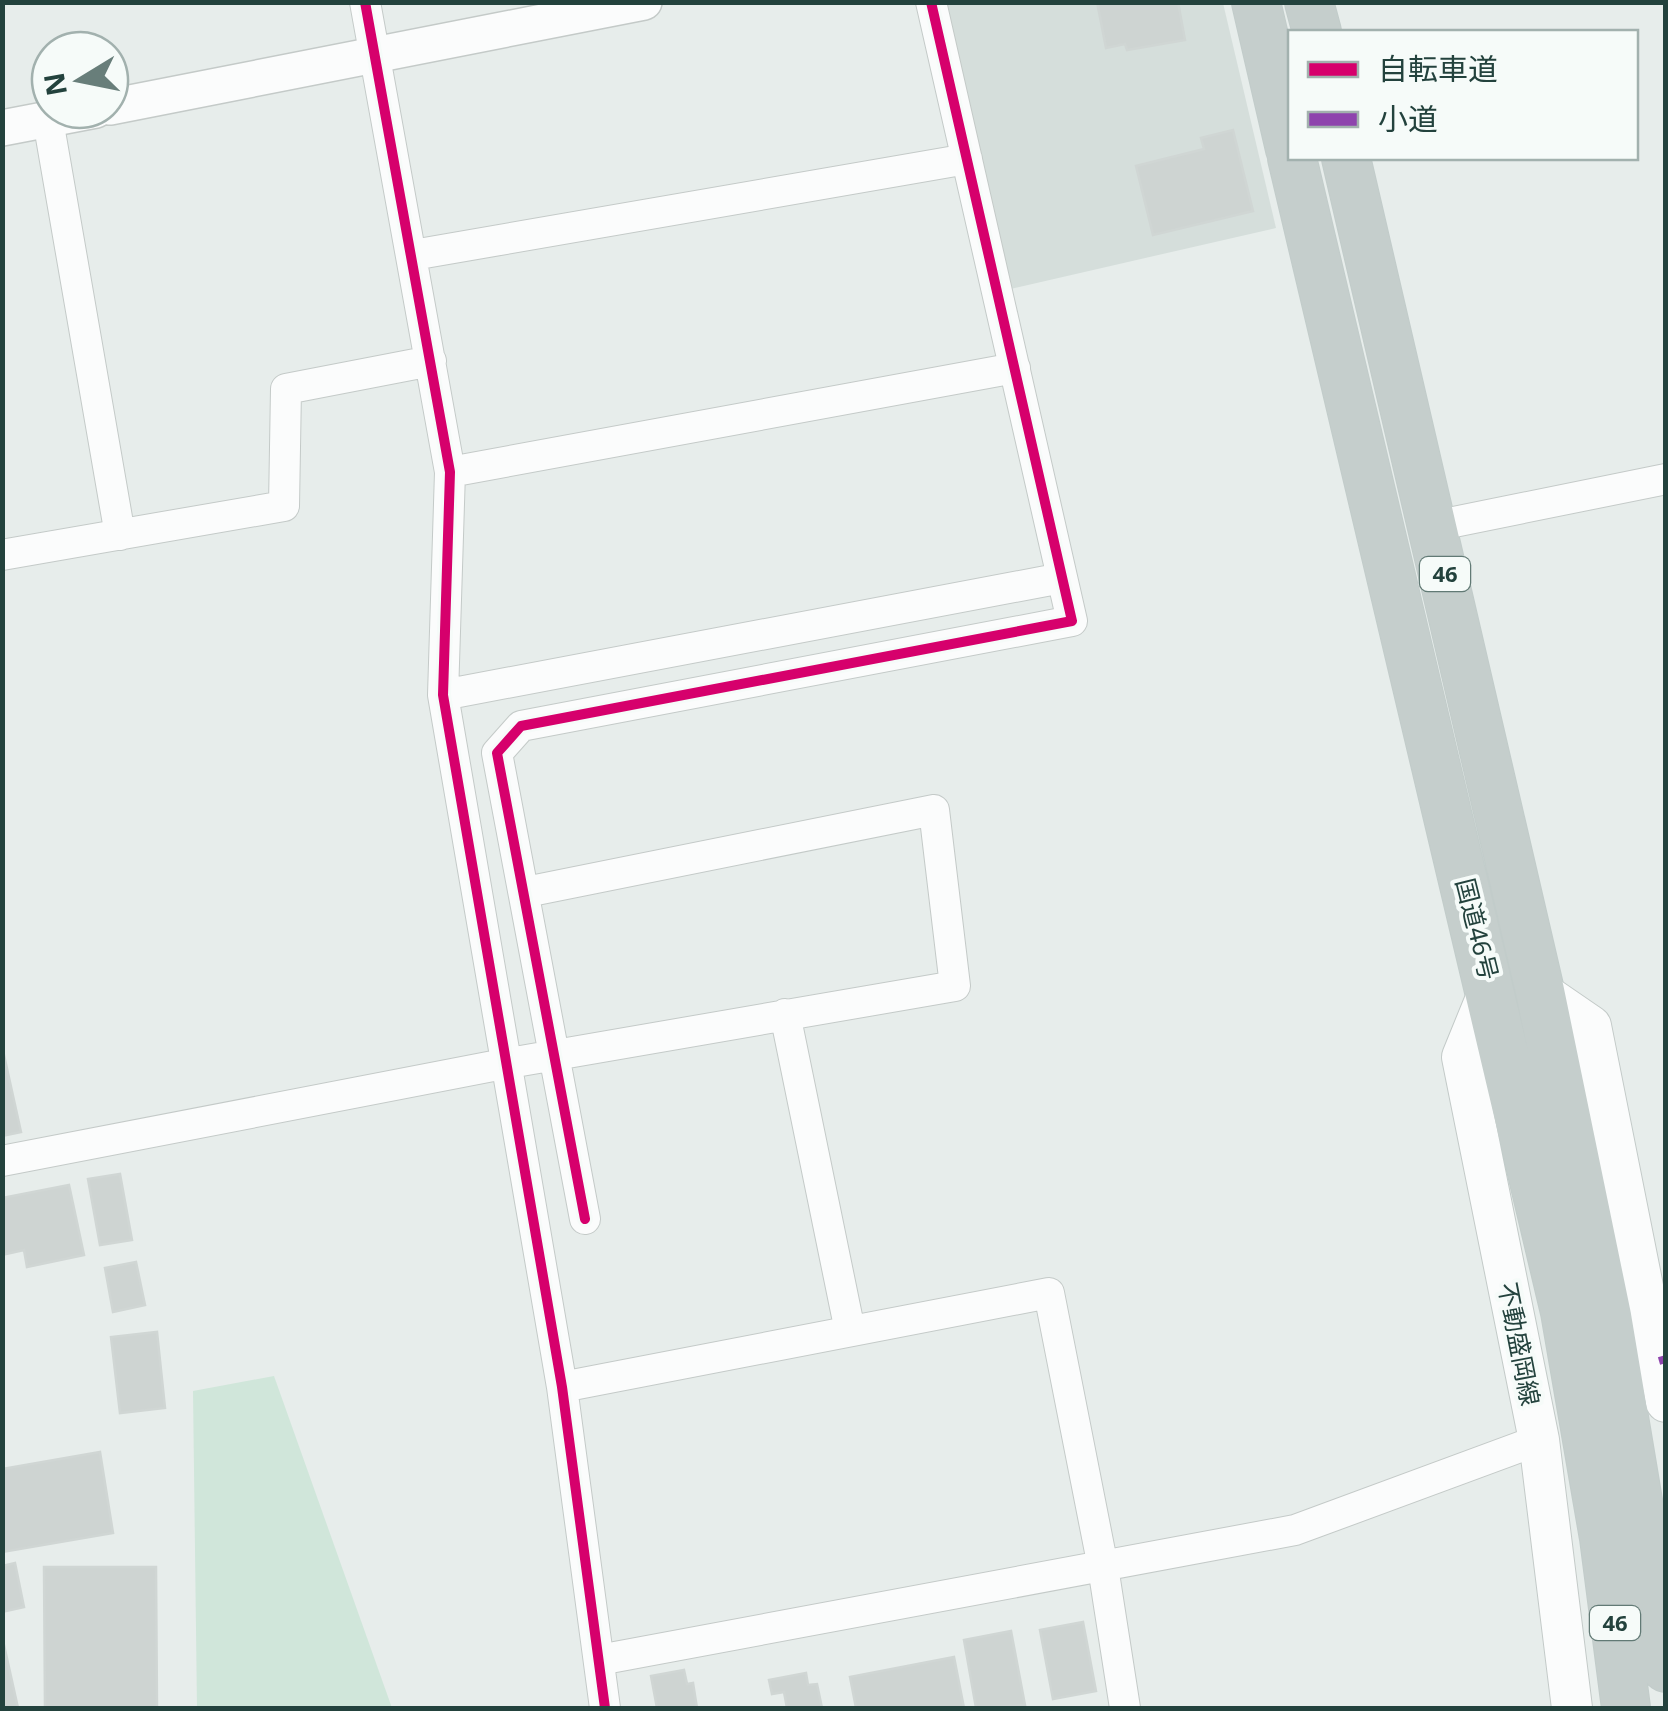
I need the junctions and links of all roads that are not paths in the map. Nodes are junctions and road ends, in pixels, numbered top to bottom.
1 (365, 2) edge
2 (644, 2) edge
3 (932, 2) edge
4 (1256, 2) edge
5 (1310, 2) edge
6 (1317, 30) edge
7 (375, 54) junction
8 (130, 103) edge
9 (30, 123) edge
10 (2, 128) edge
11 (50, 130) edge
12 (1288, 140) edge
13 (967, 158) junction
14 (1292, 160) edge
15 (1346, 160) edge
16 (413, 255) junction
17 (431, 360) junction
18 (1015, 368) junction
19 (450, 472) junction
20 (1666, 479) edge
21 (1434, 526) junction
22 (120, 535) junction
23 (2, 555) edge
24 (1062, 578) junction
25 (442, 695) junction
26 (526, 892) junction
27 (1491, 986) junction
28 (1540, 991) junction
29 (785, 1014) junction
30 (555, 1055) junction
31 (509, 1062) junction
32 (2, 1161) edge
33 (586, 1218) dead end
34 (850, 1331) junction
35 (562, 1387) junction
36 (1666, 1402) edge
37 (1539, 1440) junction
38 (1623, 1534) junction
39 (1103, 1567) junction
40 (599, 1660) junction
41 (1666, 1668) edge
42 (605, 1708) edge
43 (1125, 1708) edge
44 (1572, 1708) edge
45 (1626, 1708) edge

1 - 7 street
2 - 7 street
3 - 13 street
4 - 12 highway
5 - 6 highway
7 - 8 street
7 - 16 street
9 - 10 street
11 - 22 street
13 - 16 street
13 - 18 street
14 - 27 highway, 国道46号 / 46
15 - 21 highway, 国道46号 / 46
16 - 17 street
17 - 19 street
17 - 22 street
18 - 19 street
18 - 24 street
19 - 25 street
20 - 21 street
21 - 28 highway, 国道46号 / 46
22 - 23 street
24 - 25 street
24 - 26 street
25 - 31 street
26 - 29 street
26 - 30 street
27 - 37 main road, 不動盛岡線
27 - 38 highway, 国道46号 / 46
28 - 36 main road
28 - 38 highway, 国道46号 / 46
29 - 30 street
29 - 34 street
30 - 31 street
30 - 33 street
31 - 32 street
31 - 35 street
34 - 35 street
34 - 39 street
35 - 40 street
37 - 39 street
37 - 44 main road, 不動盛岡線
38 - 41 highway, 国道46号 / 46
38 - 45 highway, 国道46号 / 46
39 - 40 street
39 - 43 street
40 - 42 street

